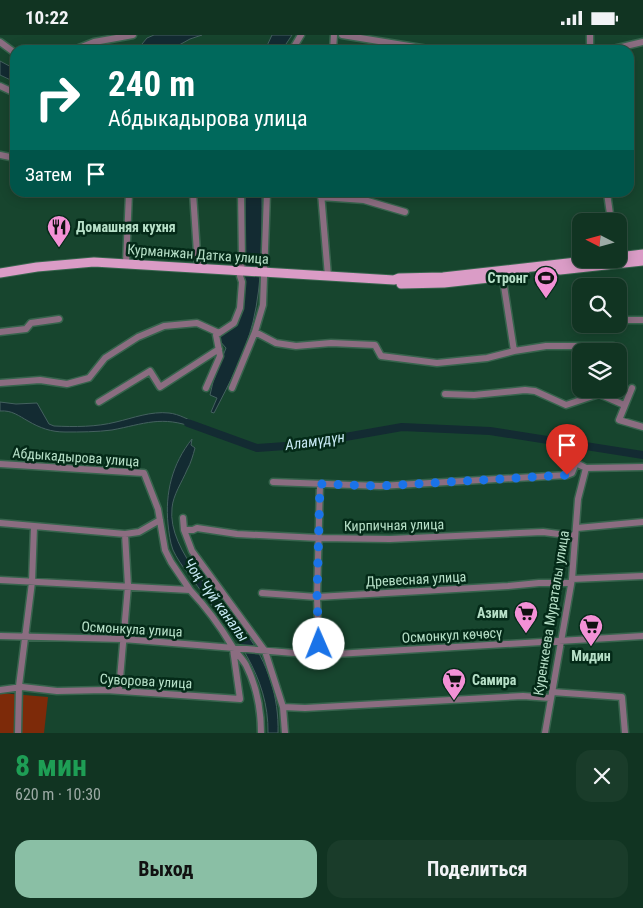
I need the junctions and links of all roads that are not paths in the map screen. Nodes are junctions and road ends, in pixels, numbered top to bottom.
1 (342, 35) edge
2 (129, 36) edge
3 (643, 42) edge
4 (86, 45) edge
5 (403, 45) edge
6 (630, 45) edge
7 (129, 197) edge
8 (192, 197) edge
9 (241, 197) edge
10 (266, 197) edge
11 (321, 197) edge
12 (338, 197) edge
13 (608, 197) edge
14 (405, 212) dead end
15 (610, 213) edge
16 (643, 254) edge
17 (628, 256) edge
18 (643, 261) edge
19 (126, 263) junction
20 (572, 264) edge
21 (198, 268) junction
22 (241, 271) junction
23 (264, 272) junction
24 (0, 273) edge
25 (502, 274) junction
26 (328, 276) junction
27 (59, 319) dead end
28 (643, 320) edge
29 (627, 321) edge
30 (0, 332) edge
31 (255, 332) junction
32 (219, 333) junction
33 (572, 347) edge
34 (219, 349) junction
35 (514, 351) junction
36 (0, 383) edge
37 (206, 388) dead end
38 (232, 388) dead end
39 (632, 388) dead end
40 (445, 394) dead end
41 (99, 402) dead end
42 (624, 405) junction
43 (643, 427) edge
44 (0, 464) edge
45 (643, 467) edge
46 (586, 468) junction
47 (273, 482) dead end
48 (320, 484) junction
49 (183, 518) dead end
50 (160, 520) junction
51 (643, 522) edge
52 (0, 523) edge
53 (34, 527) junction
54 (577, 528) junction
55 (184, 530) junction
56 (125, 534) junction
57 (575, 536) junction
58 (319, 538) junction
59 (643, 576) edge
60 (0, 579) edge
61 (571, 581) junction
62 (32, 582) junction
63 (128, 586) junction
64 (190, 590) junction
65 (262, 593) dead end
66 (317, 597) junction
67 (0, 635) edge
68 (643, 636) edge
69 (27, 637) junction
70 (123, 639) junction
71 (560, 641) junction
72 (235, 648) junction
73 (264, 651) junction
74 (319, 655) junction
75 (20, 688) junction
76 (0, 690) edge
77 (119, 690) junction
78 (552, 695) junction
79 (283, 707) junction
80 (18, 733) edge
81 (261, 733) edge
82 (284, 733) edge
83 (545, 733) edge
84 (625, 733) edge

1 - 5 street
2 - 4 street
3 - 6 street
7 - 19 street
8 - 21 street
9 - 22 street
10 - 23 street
11 - 26 street
12 - 14 street
13 - 15 street
16 - 17 main road
18 - 25 main road, Курманжан Датка улица
19 - 21 main road, Курманжан Датка улица
19 - 24 main road, Курманжан Датка улица
20 - 25 main road, Курманжан Датка улица
21 - 22 main road, Курманжан Датка улица
22 - 23 main road, Курманжан Датка улица
22 - 32 street
23 - 26 main road, Курманжан Датка улица
23 - 31 street
25 - 26 main road, Курманжан Датка улица
25 - 35 street
27 - 30 street
28 - 29 street
31 - 35 street
31 - 38 street
32 - 34 street
32 - 36 street
33 - 35 street
34 - 37 street
34 - 41 street
39 - 42 street
40 - 42 street
42 - 43 street
44 - 50 street, Абдыкадырова улица
45 - 46 street
46 - 48 street
46 - 54 street, Куренкеева Мураталы улица
47 - 48 street
48 - 58 street
49 - 55 street
50 - 56 street
50 - 64 street, Абдыкадырова улица
51 - 54 street
52 - 53 street
53 - 56 street
53 - 62 street
54 - 57 street, Куренкеева Мураталы улица
55 - 58 street, Кирпичная улица
55 - 73 street
56 - 63 street
57 - 58 street, Кирпичная улица
57 - 61 street, Куренкеева Мураталы улица
58 - 66 street
59 - 61 street, Древесная улица
60 - 62 street
61 - 66 street, Древесная улица
61 - 71 street, Куренкеева Мураталы улица
62 - 63 street
62 - 69 street
63 - 64 street
63 - 70 street
64 - 72 street, Абдыкадырова улица
65 - 66 street, Древесная улица
66 - 74 street
67 - 69 street, Осмонкула улица
68 - 71 street, Осмонкул көчөсү
69 - 70 street, Осмонкула улица
69 - 75 street
70 - 72 street, Осмонкула улица
70 - 77 street
71 - 74 street, Осмонкул көчөсү
71 - 78 street, Куренкеева Мураталы улица
72 - 73 street, Осмонкула улица
72 - 77 street, Суворова улица
72 - 81 street, Абдыкадырова улица
73 - 74 street, Осмонкул көчөсү
73 - 79 street
75 - 76 street, Суворова улица
75 - 77 street, Суворова улица
75 - 80 street
78 - 79 street
78 - 83 street, Куренкеева Мураталы улица
78 - 84 street
79 - 82 street

